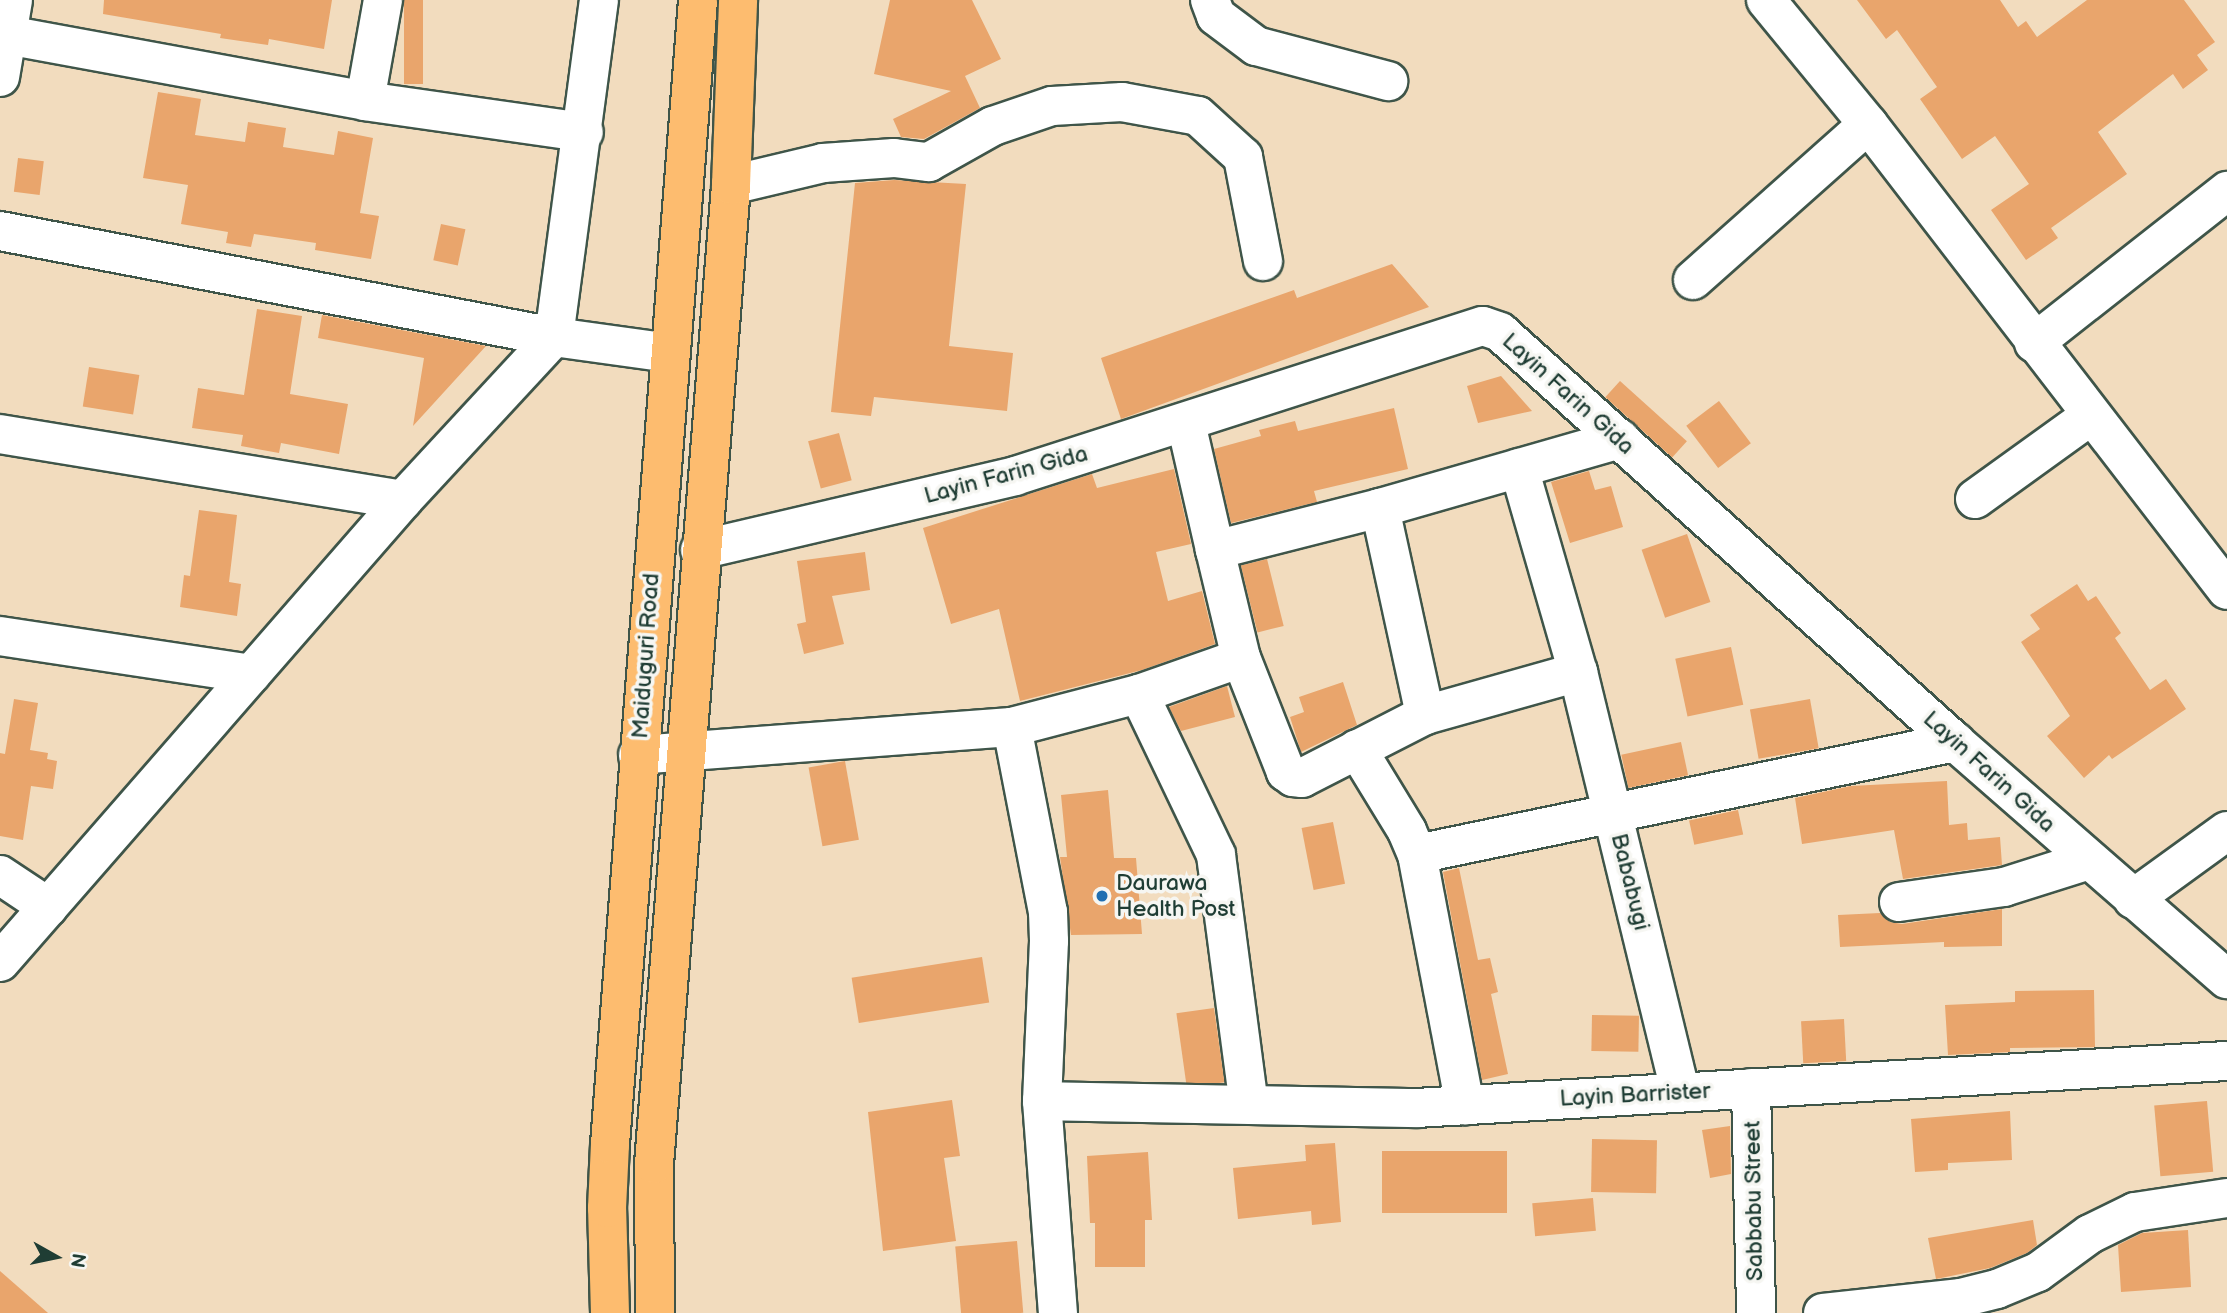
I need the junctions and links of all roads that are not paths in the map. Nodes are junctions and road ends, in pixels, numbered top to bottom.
1 (383, 0) edge
2 (599, 0) edge
3 (698, 0) edge
4 (738, 0) edge
5 (1210, 0) edge
6 (1766, 0) edge
7 (10, 18) edge
8 (0, 77) edge
9 (1388, 81) dead end
10 (365, 101) junction
11 (1868, 124) junction
12 (583, 132) junction
13 (731, 185) junction
14 (2227, 191) edge
15 (0, 231) edge
16 (1263, 261) dead end
17 (1693, 280) dead end
18 (554, 337) junction
19 (2034, 343) junction
20 (670, 353) junction
21 (2090, 416) junction
22 (1186, 423) junction
23 (0, 434) edge
24 (1620, 439) junction
25 (1519, 468) junction
26 (1975, 499) dead end
27 (402, 500) junction
28 (1380, 508) junction
29 (700, 550) junction
30 (1215, 550) junction
31 (2227, 590) edge
32 (0, 636) edge
33 (1241, 658) junction
34 (1577, 672) junction
35 (251, 674) junction
36 (1139, 694) junction
37 (1425, 715) junction
38 (1012, 727) junction
39 (1955, 742) junction
40 (1357, 748) junction
41 (685, 751) junction
42 (638, 755) junction
43 (1613, 812) junction
44 (2227, 831) edge
45 (1417, 854) junction
46 (2089, 860) junction
47 (0, 875) edge
48 (2133, 899) junction
49 (1899, 902) dead end
50 (48, 907) junction
51 (0, 962) edge
52 (2227, 979) edge
53 (2227, 1061) edge
54 (1751, 1088) junction
55 (1680, 1092) junction
56 (1042, 1101) junction
57 (1249, 1104) junction
58 (1465, 1105) junction
59 (2227, 1198) edge
60 (1963, 1306) edge
61 (610, 1313) edge
62 (655, 1313) edge
63 (1058, 1313) edge
64 (1756, 1313) edge
65 (1823, 1313) edge

1 - 10 street
2 - 12 street
3 - 20 highway, Maiduguri Road
4 - 13 highway, Maiduguri Road
5 - 9 street
6 - 11 street
7 - 8 street
7 - 10 street
10 - 12 street
11 - 17 street
11 - 19 street
12 - 18 street
13 - 16 street
13 - 29 highway, Maiduguri Road
14 - 19 street
15 - 18 street
18 - 20 street
18 - 27 street
19 - 21 street
20 - 42 highway, Maiduguri Road
21 - 26 street
21 - 31 street
22 - 24 street, Layin Farin Gida
22 - 29 street, Layin Farin Gida
22 - 30 street
23 - 27 street
24 - 25 street
24 - 39 street, Layin Farin Gida
25 - 28 street
25 - 34 street, Bababugi
27 - 35 street
28 - 30 street
28 - 37 street
29 - 41 highway, Maiduguri Road
30 - 33 street
32 - 35 street
33 - 36 street
33 - 40 street
34 - 37 street
34 - 43 street, Bababugi
35 - 50 street
36 - 38 street
36 - 57 street
37 - 40 street
38 - 41 street
38 - 56 street
39 - 43 street
39 - 46 street, Layin Farin Gida
40 - 45 street
41 - 42 street
41 - 62 highway, Maiduguri Road
42 - 61 highway, Maiduguri Road
43 - 45 street
43 - 55 street, Bababugi
44 - 48 street
45 - 58 street
46 - 48 street, Layin Farin Gida
46 - 49 street
47 - 50 street
48 - 52 street, Layin Farin Gida
50 - 51 street
53 - 54 street, Layin Barrister
54 - 55 street, Layin Barrister
54 - 64 street, Sabbabu Street
55 - 58 street, Layin Barrister
56 - 57 street, Layin Barrister
56 - 63 street
57 - 58 street, Layin Barrister
59 - 60 street
60 - 65 street

